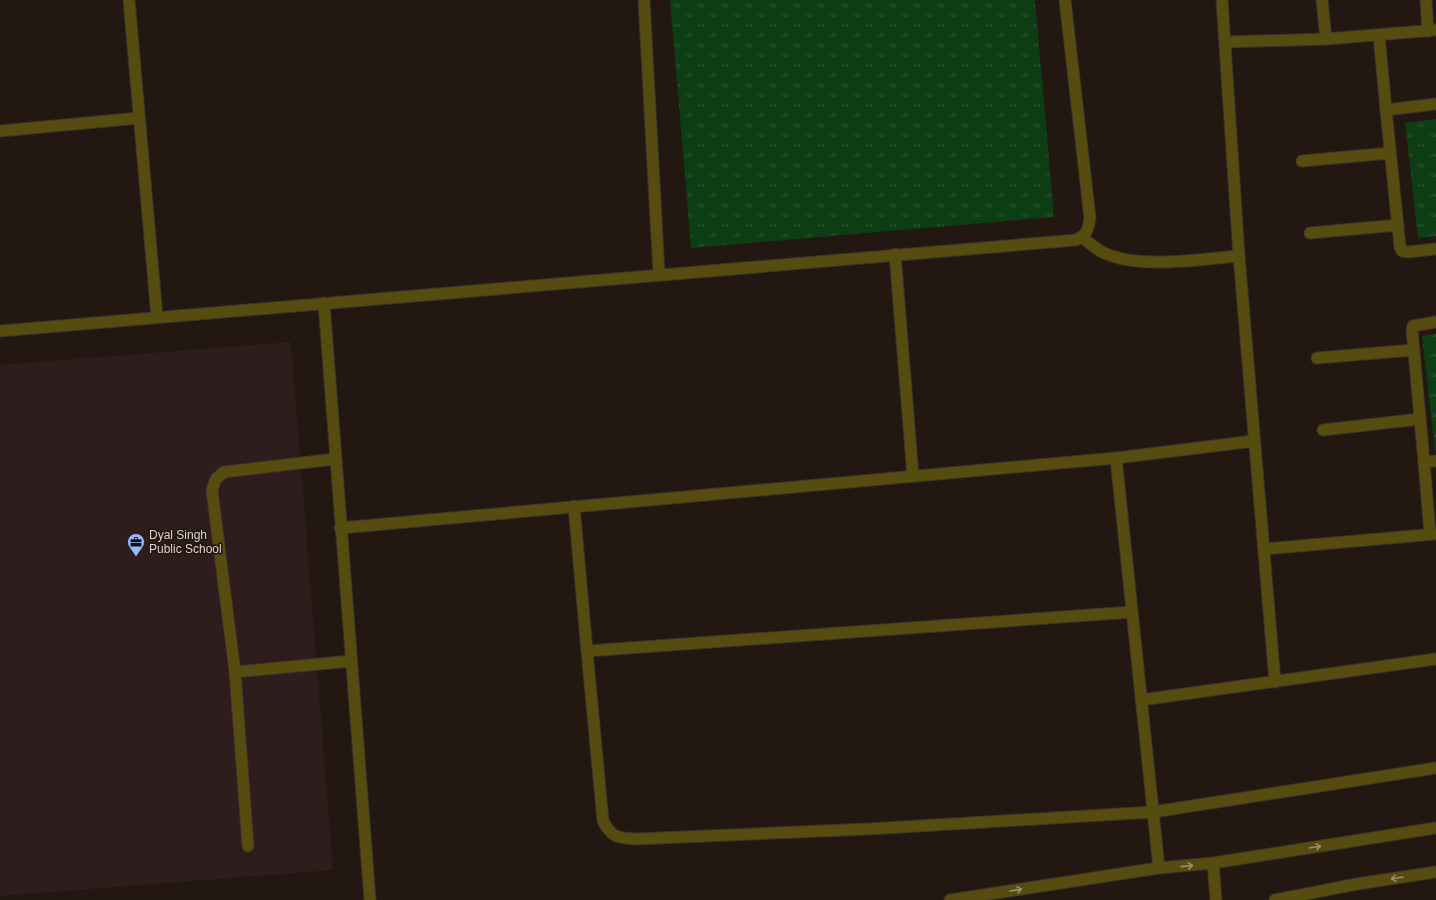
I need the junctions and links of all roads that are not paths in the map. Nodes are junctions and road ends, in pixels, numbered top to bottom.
1 (129, 0) edge
2 (644, 0) edge
3 (1065, 0) edge
4 (1222, 0) edge
5 (1322, 0) edge
6 (1426, 0) edge
7 (1432, 30) edge
8 (1379, 35) junction
9 (1326, 39) junction
10 (1226, 42) junction
11 (1436, 104) edge
12 (1386, 110) junction
13 (140, 118) junction
14 (0, 131) edge
15 (1390, 153) junction
16 (1302, 161) dead end
17 (1398, 225) junction
18 (1310, 233) dead end
19 (1082, 237) junction
20 (1436, 250) edge
21 (895, 254) junction
22 (1239, 256) junction
23 (659, 274) junction
24 (324, 303) junction
25 (157, 317) junction
26 (1436, 322) edge
27 (0, 331) edge
28 (1413, 350) junction
29 (1316, 358) dead end
30 (1420, 419) junction
31 (1323, 430) dead end
32 (1254, 441) junction
33 (1116, 458) junction
34 (335, 459) junction
35 (1436, 461) edge
36 (1424, 462) junction
37 (913, 476) junction
38 (574, 506) junction
39 (340, 528) junction
40 (1433, 534) edge
41 (1264, 549) junction
42 (1132, 612) junction
43 (588, 651) junction
44 (1436, 659) edge
45 (351, 661) junction
46 (235, 672) junction
47 (1275, 682) junction
48 (1141, 700) junction
49 (1436, 768) edge
50 (1152, 812) junction
51 (1436, 828) edge
52 (248, 846) dead end
53 (1213, 863) junction
54 (1158, 868) junction
55 (1436, 872) edge
56 (370, 900) edge
57 (950, 900) edge
58 (1216, 900) edge
59 (1275, 900) edge

1 - 13 street
2 - 23 street
3 - 19 street
4 - 10 street
5 - 9 street
6 - 7 street
7 - 8 street
8 - 9 street
8 - 12 street
9 - 10 street
10 - 22 street
11 - 12 street
12 - 15 street
13 - 14 street
13 - 25 street
15 - 16 street
15 - 17 street
17 - 18 street
17 - 20 street
19 - 21 street
19 - 22 street
21 - 23 street
21 - 37 street
22 - 32 street
23 - 24 street
24 - 25 street
24 - 34 street
25 - 27 street
26 - 28 street
28 - 29 street
28 - 30 street
30 - 31 street
30 - 36 street
32 - 33 street
32 - 41 street
33 - 37 street
33 - 42 street
34 - 39 street
34 - 46 street
35 - 36 street
36 - 40 street
37 - 38 street
38 - 39 street
38 - 43 street
39 - 45 street
40 - 41 street
41 - 47 street
42 - 43 street
42 - 48 street
43 - 50 street
44 - 47 street
45 - 46 street
45 - 56 street
46 - 52 street
47 - 48 street
48 - 50 street
49 - 50 street
50 - 54 street
53 -> 51 street
54 -> 53 street
53 - 58 street
57 -> 54 street
55 -> 59 street

